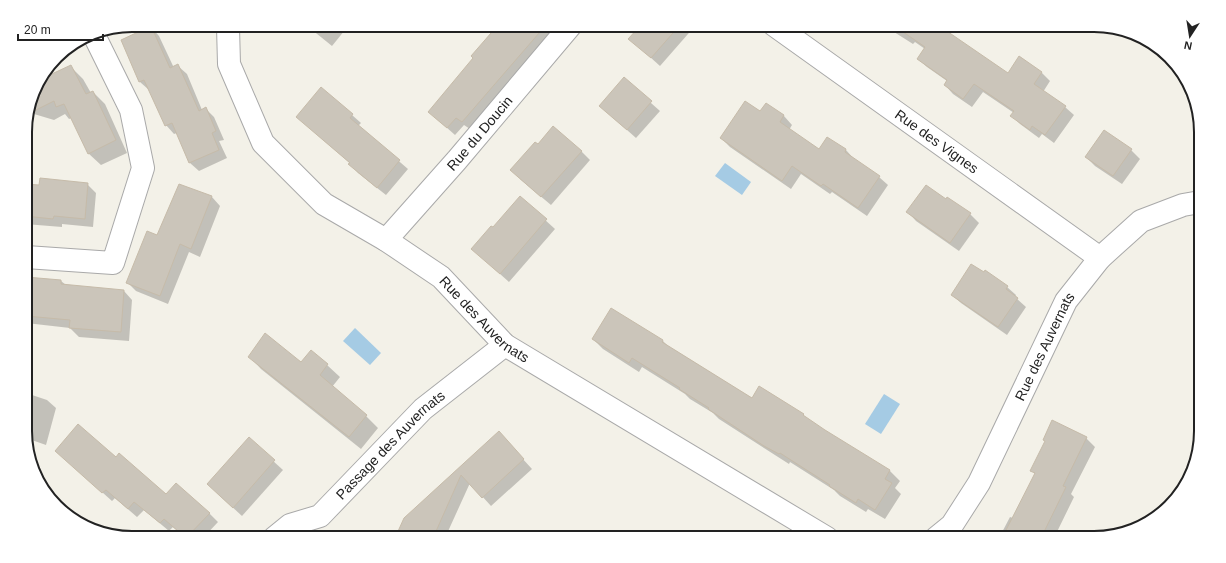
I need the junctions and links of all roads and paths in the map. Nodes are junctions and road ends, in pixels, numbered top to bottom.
1 (228, 32) edge
2 (565, 32) edge
3 (784, 32) edge
4 (97, 38) edge
5 (1194, 203) edge
6 (386, 240) junction
7 (32, 257) edge
8 (1100, 258) junction
9 (505, 345) junction
10 (283, 531) edge
11 (815, 531) edge
12 (945, 531) edge

1 - 6 street, Rue des Auvernats
2 - 6 street, Rue du Doucin
3 - 8 street, Rue des Vignes
4 - 7 street
5 - 8 street, Rue des Auvernats
6 - 9 street, Rue des Auvernats
8 - 12 street, Rue des Auvernats
9 - 10 street, Passage des Auvernats
9 - 11 street, Rue des Auvernats

